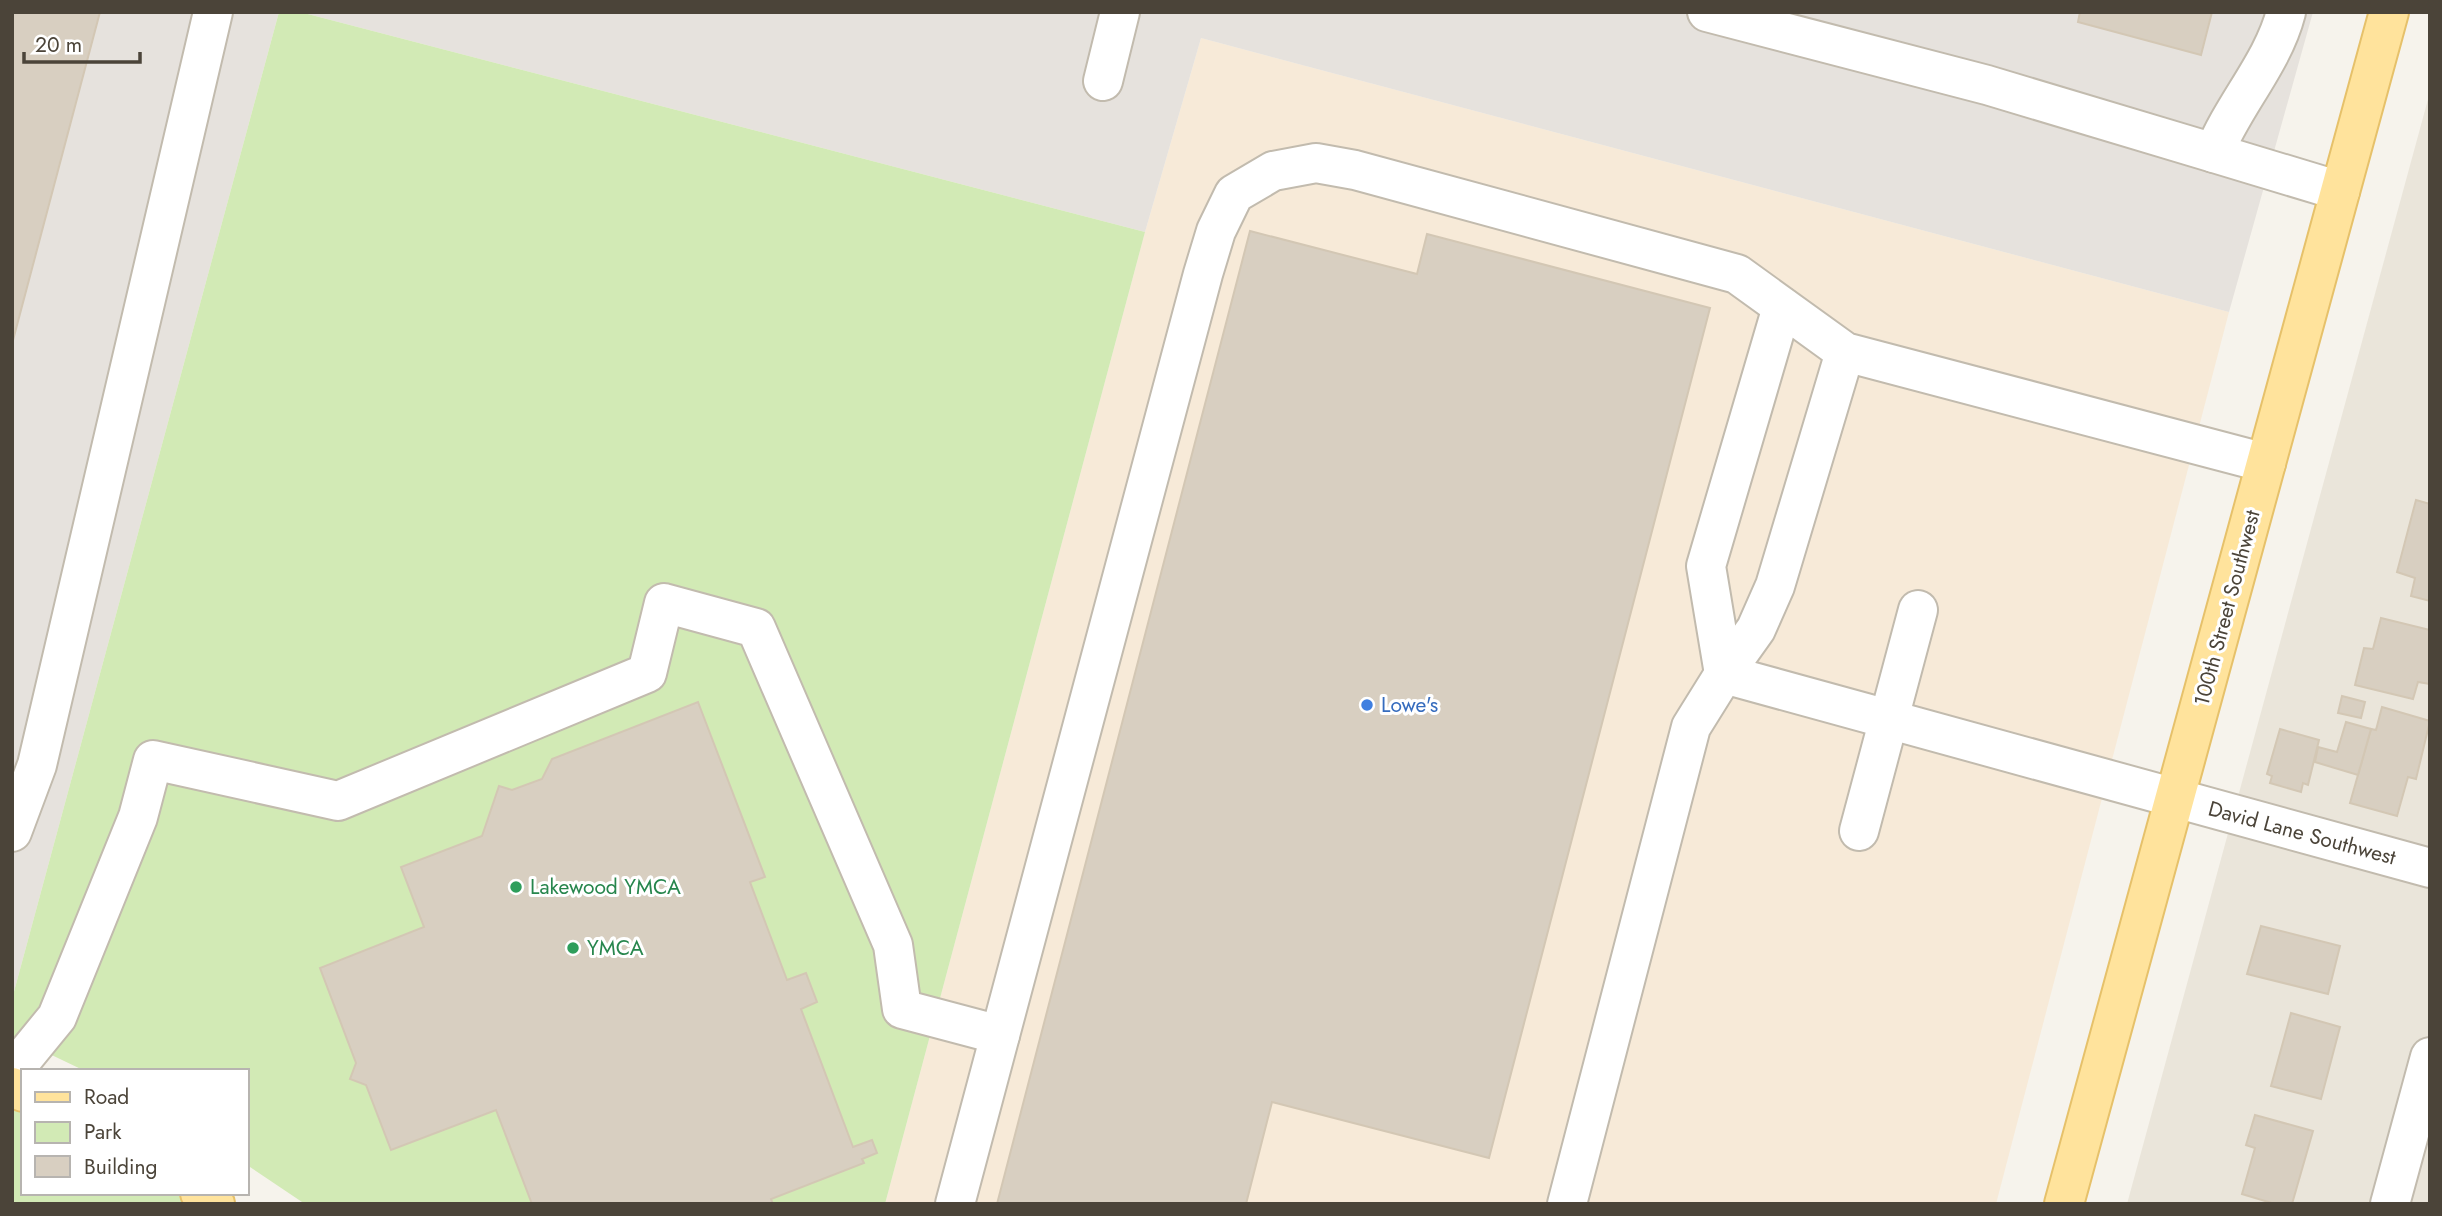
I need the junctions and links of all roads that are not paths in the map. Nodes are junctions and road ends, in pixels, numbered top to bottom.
1 (213, 12) edge
2 (1120, 12) edge
3 (1707, 12) edge
4 (2286, 12) edge
5 (2389, 12) edge
6 (1103, 81) dead end
7 (2214, 153) junction
8 (2340, 191) junction
9 (1782, 307) junction
10 (1845, 352) junction
11 (2266, 463) junction
12 (1918, 610) dead end
13 (1724, 674) junction
14 (1889, 720) junction
15 (2175, 798) junction
16 (1859, 831) dead end
17 (12, 832) edge
18 (2430, 868) edge
19 (1000, 1035) junction
20 (2430, 1056) edge
21 (12, 1072) edge
22 (955, 1204) edge
23 (1567, 1204) edge
24 (2063, 1204) edge
25 (2390, 1204) edge

1 - 17 street
2 - 6 street
3 - 7 street
4 - 7 street
5 - 8 main road, 100th Street Southwest
7 - 8 street
8 - 11 main road, 100th Street Southwest
9 - 10 street
9 - 13 street
9 - 19 street
10 - 11 street
10 - 13 street
11 - 15 main road, 100th Street Southwest
12 - 14 street
13 - 14 street, David Lane Southwest
13 - 23 street
14 - 15 street, David Lane Southwest
14 - 16 street
15 - 18 street, David Lane Southwest
15 - 24 main road, 100th Street Southwest
19 - 21 street
19 - 22 street
20 - 25 street

